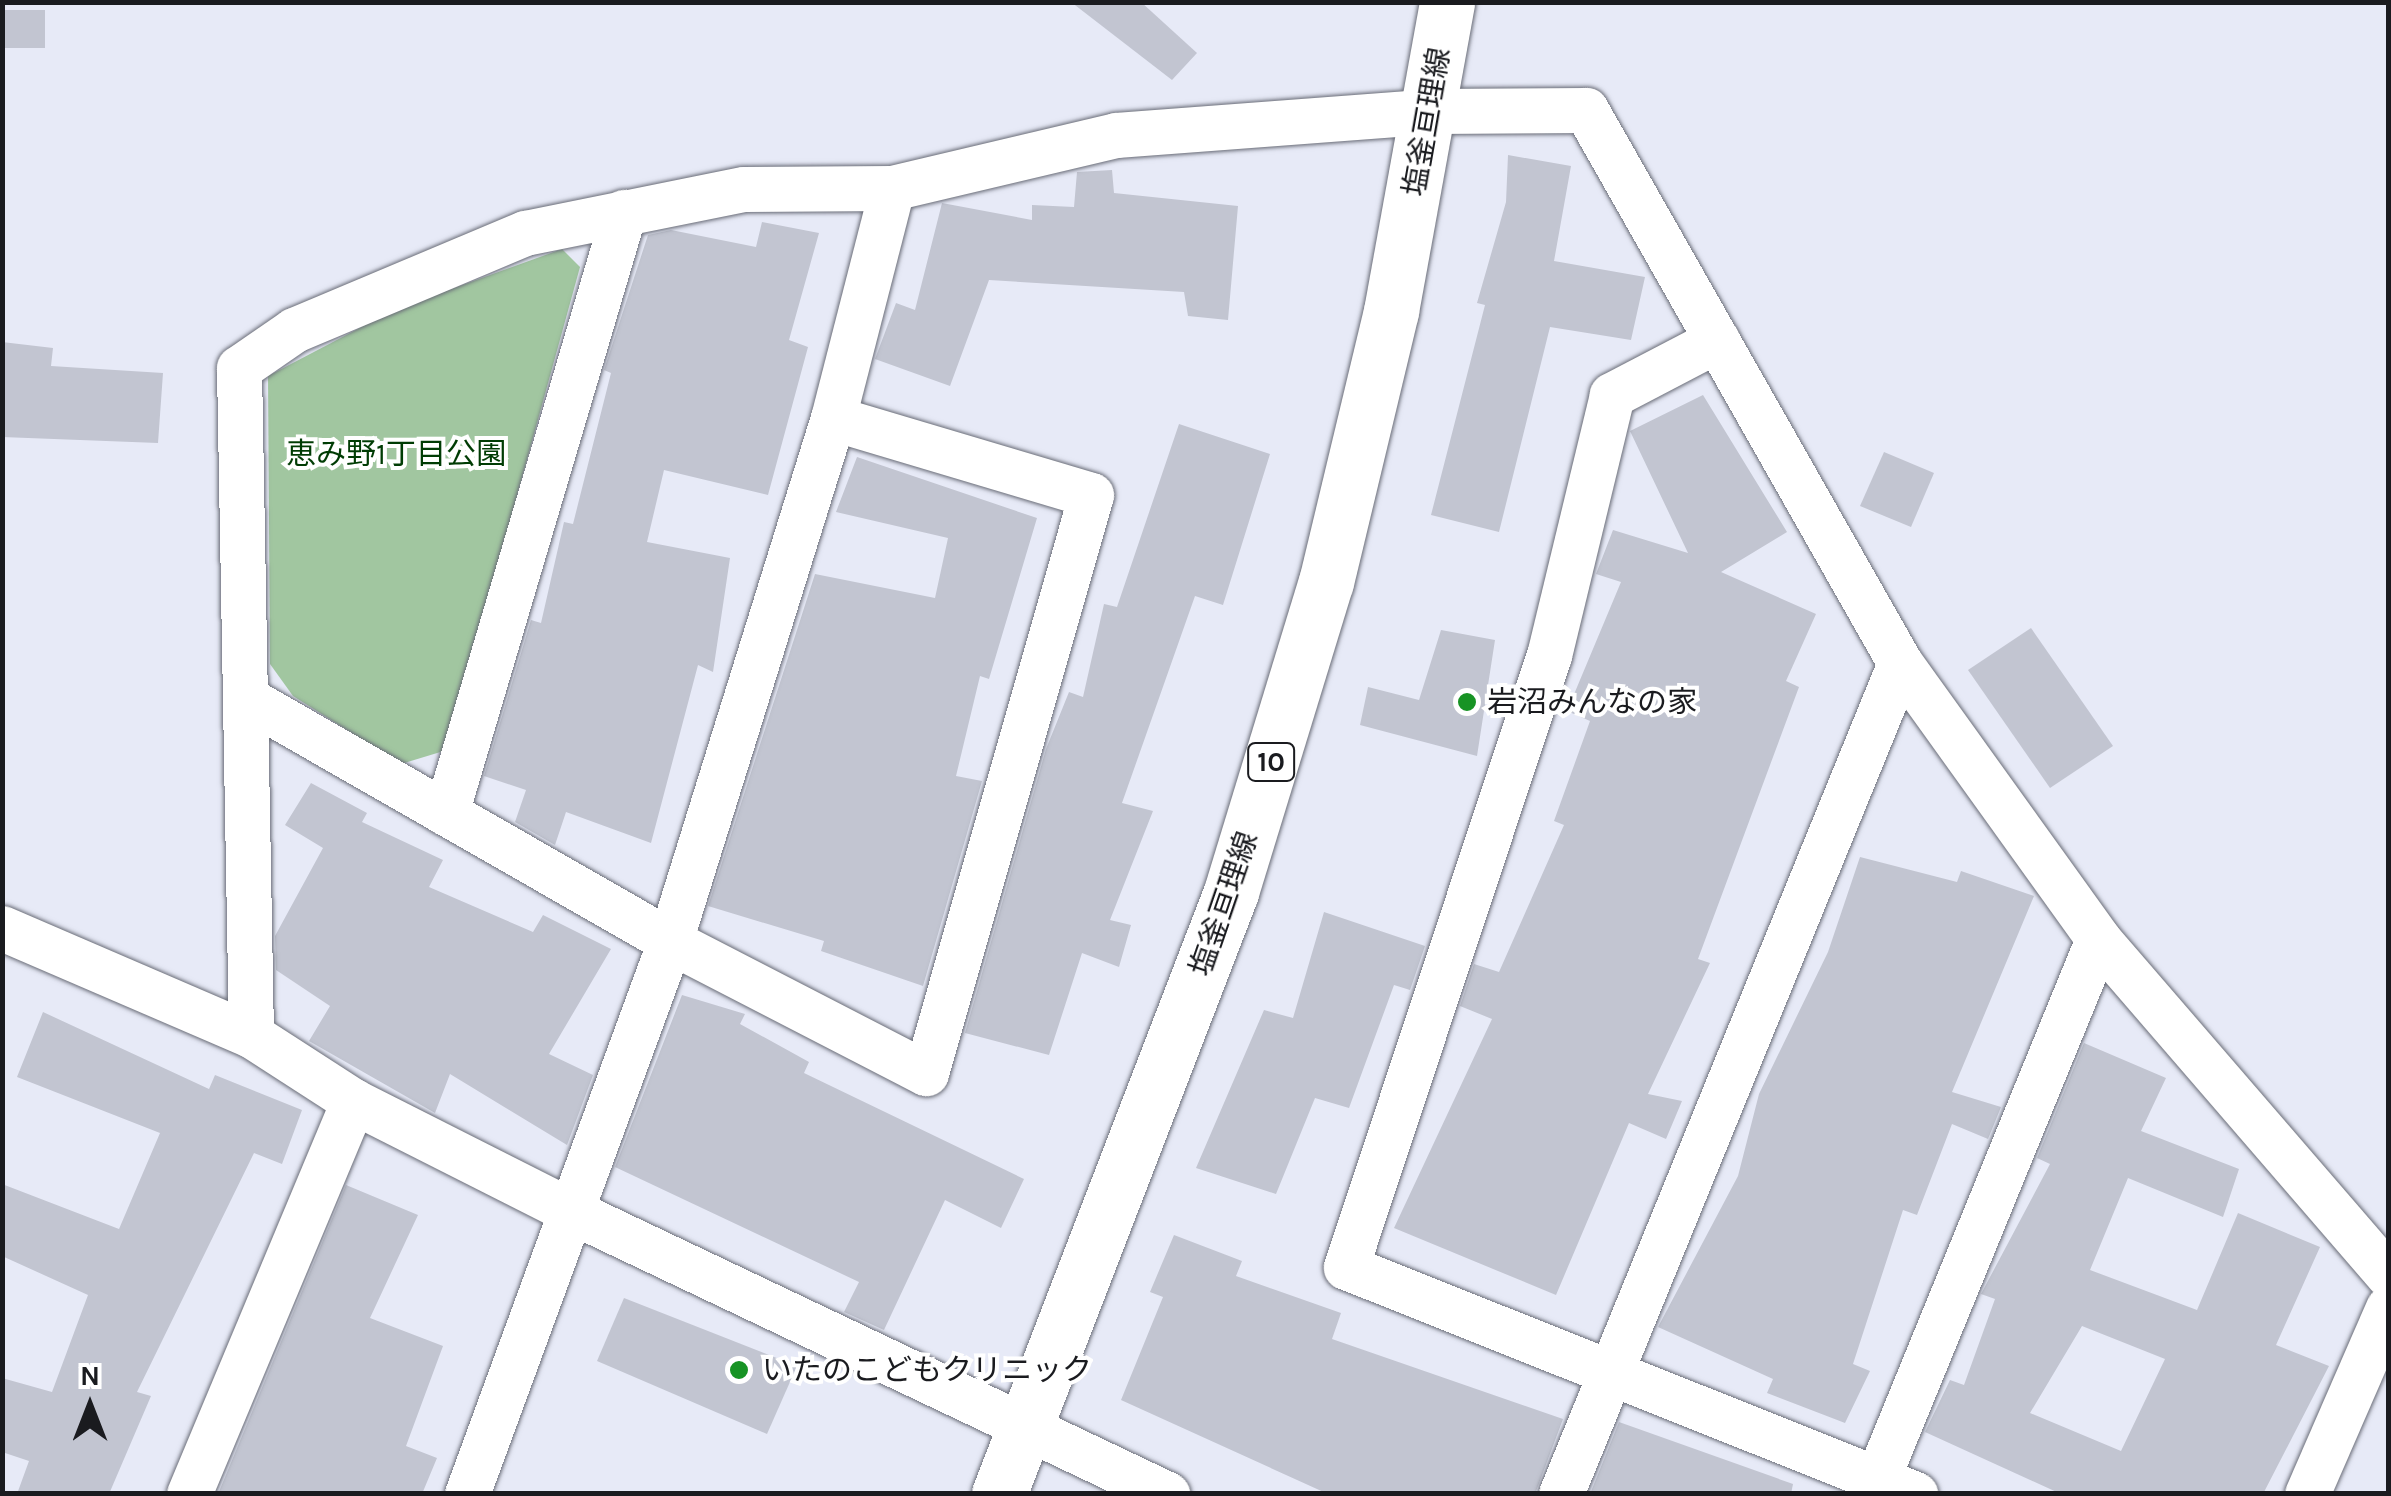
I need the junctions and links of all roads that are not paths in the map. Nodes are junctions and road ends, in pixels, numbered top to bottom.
1 (1447, 2) edge
2 (1432, 111) junction
3 (892, 188) junction
4 (624, 212) junction
5 (1718, 340) junction
6 (833, 418) junction
7 (1900, 663) junction
8 (250, 700) junction
9 (446, 813) junction
10 (2, 928) edge
11 (2098, 939) junction
12 (670, 941) junction
13 (251, 1035) junction
14 (353, 1102) junction
15 (574, 1212) junction
16 (2382, 1254) edge
17 (2388, 1308) edge
18 (1609, 1369) junction
19 (1027, 1426) junction
20 (1896, 1485) edge
21 (188, 1494) edge
22 (466, 1494) edge
23 (999, 1494) edge
24 (1167, 1494) edge
25 (1561, 1494) edge
26 (2307, 1494) edge

1 - 2 main road, 塩釜亘理線 / 10
2 - 3 street
2 - 5 street
2 - 19 main road, 塩釜亘理線 / 10
3 - 4 street
3 - 6 street
4 - 8 street
4 - 9 street
5 - 7 street
5 - 18 street
6 - 12 street
6 - 12 street
7 - 11 street
7 - 18 street
8 - 9 street
8 - 13 street
9 - 12 street
10 - 13 street
11 - 16 street
11 - 20 street
12 - 15 street
13 - 14 street
14 - 15 street
14 - 21 street
15 - 19 street
15 - 22 street
17 - 26 street
18 - 20 street
18 - 25 street
19 - 23 main road, 塩釜亘理線 / 10
19 - 24 street

